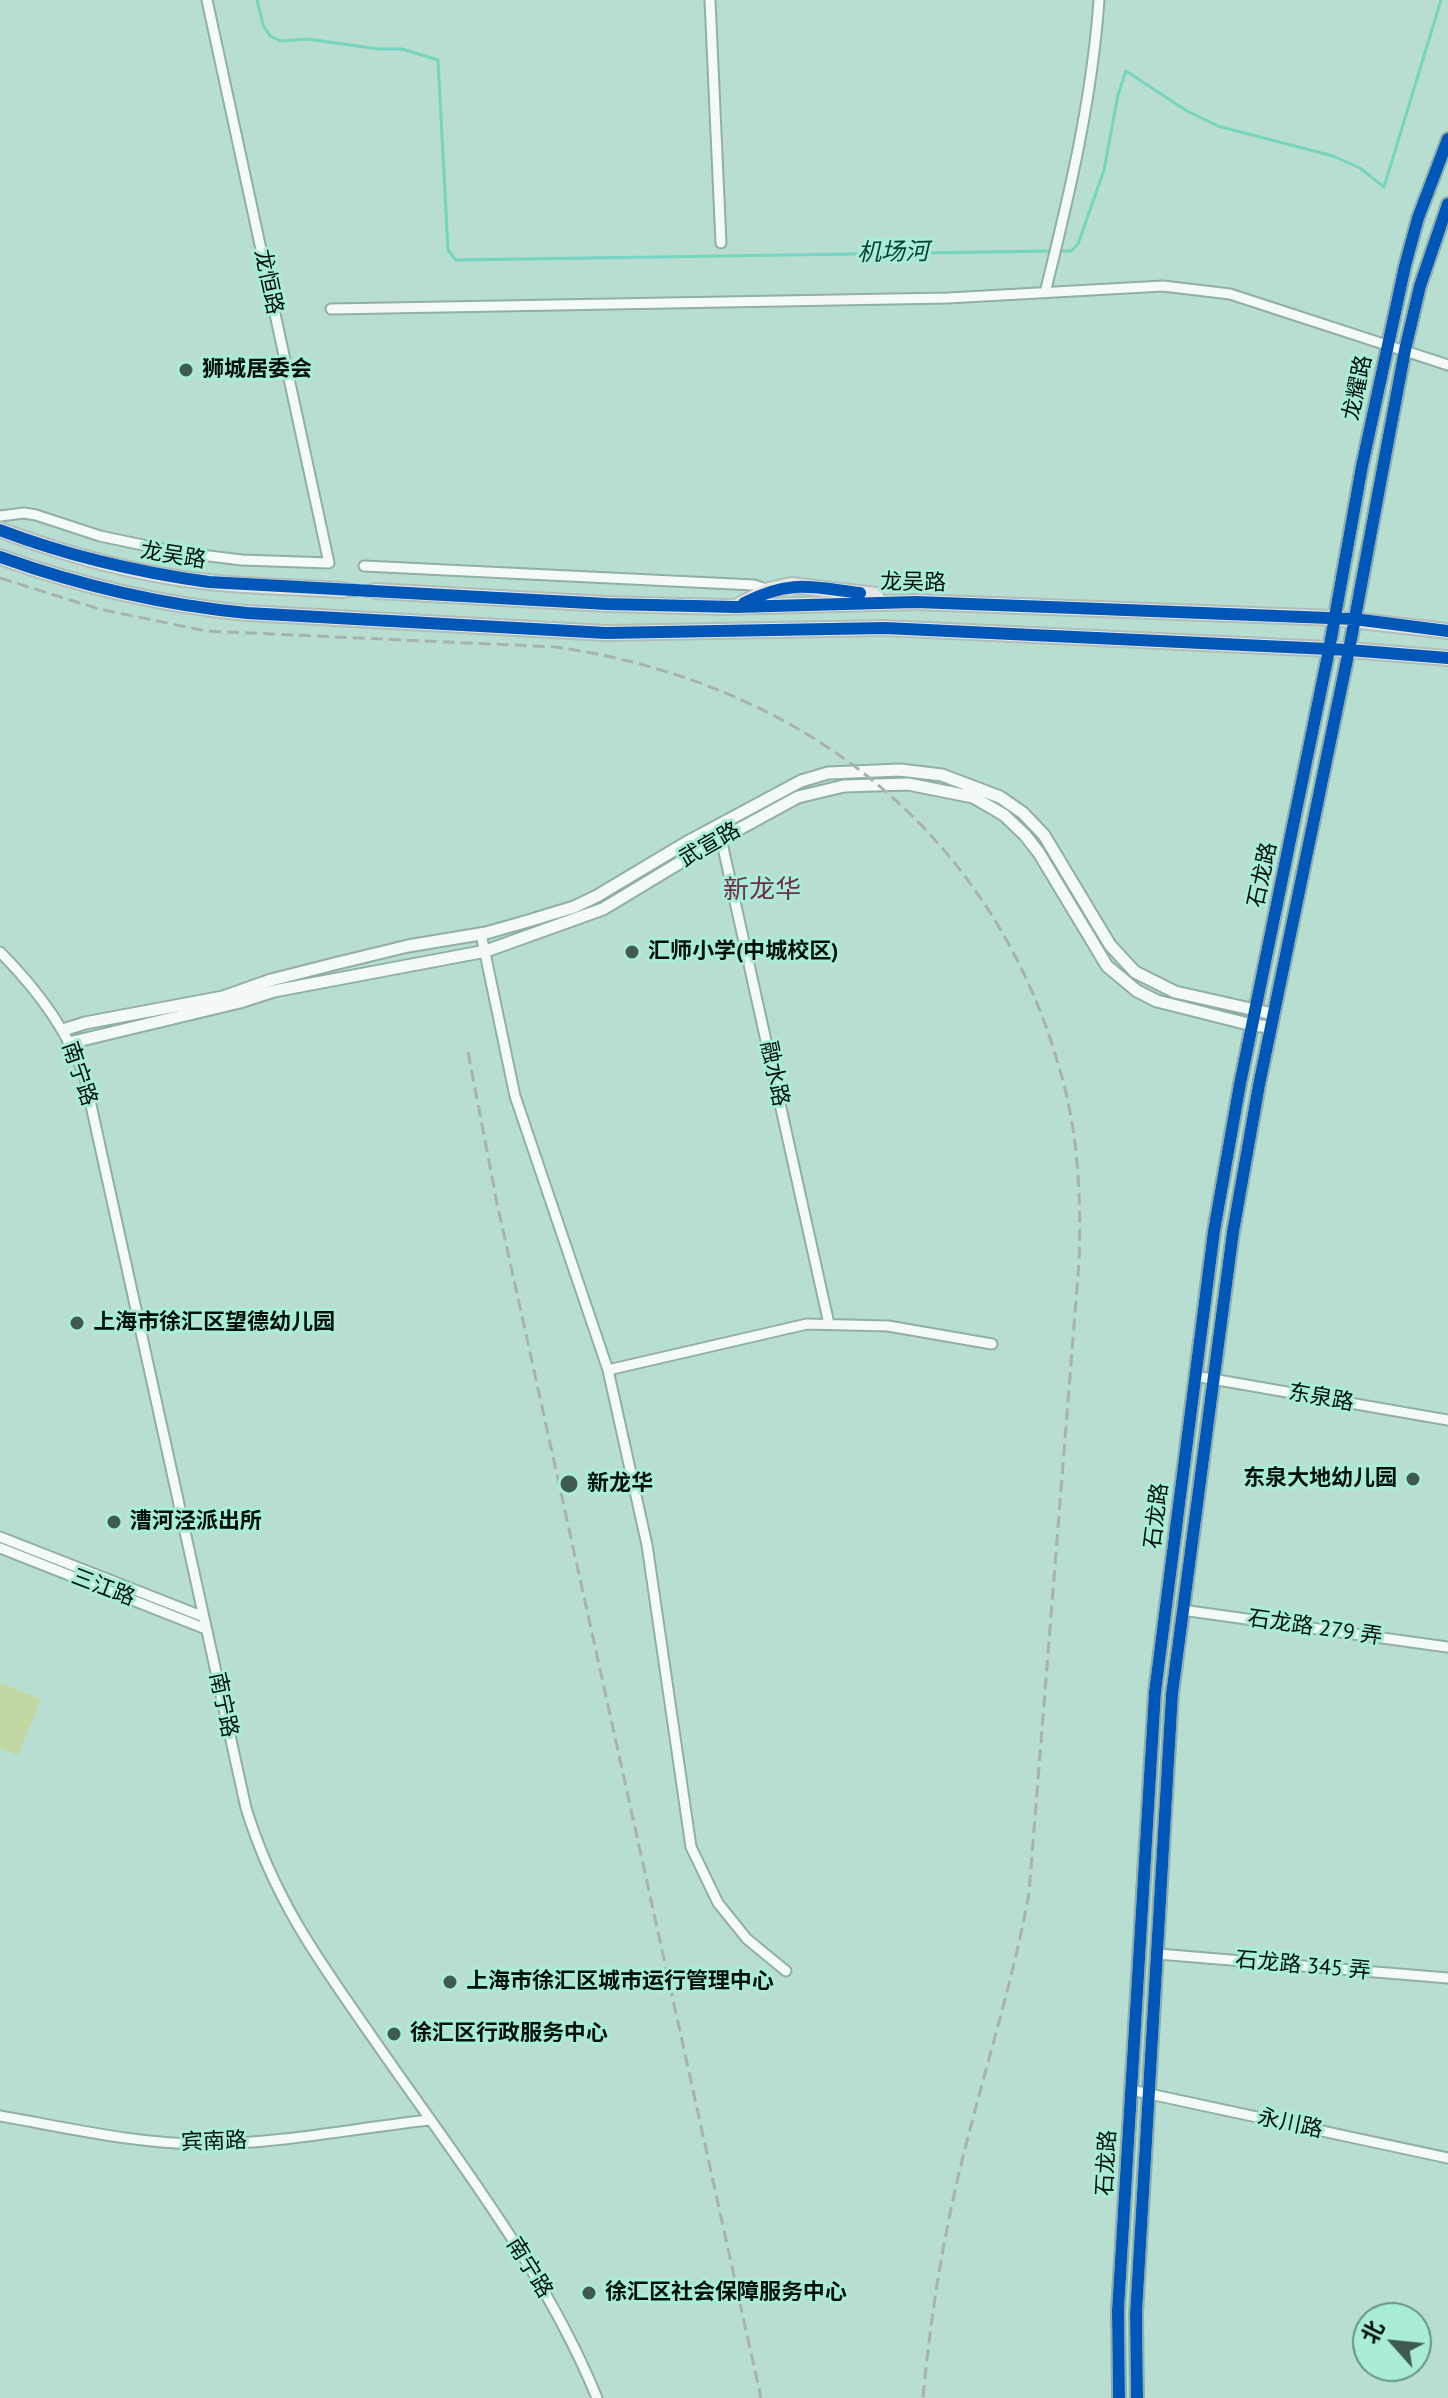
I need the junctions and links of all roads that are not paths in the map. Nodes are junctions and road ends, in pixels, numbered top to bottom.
1 (207, 0) edge
2 (710, 0) edge
3 (1099, 0) edge
4 (1448, 139) edge
5 (1448, 204) edge
6 (721, 243) dead end
7 (1045, 293) junction
8 (331, 309) dead end
9 (1388, 344) junction
10 (1405, 350) junction
11 (1448, 365) edge
12 (0, 516) edge
13 (0, 530) edge
14 (0, 557) edge
15 (329, 563) joint
16 (364, 566) dead end
17 (344, 590) tunnel mouth
18 (769, 590) junction
19 (376, 591) tunnel mouth
20 (916, 602) junction
21 (736, 607) junction
22 (1334, 618) junction
23 (1354, 619) junction
24 (1448, 631) edge
25 (1329, 650) junction
26 (1349, 650) junction
27 (1448, 658) edge
28 (718, 825) junction
29 (722, 837) junction
30 (481, 934) junction
31 (486, 951) junction
32 (0, 952) edge
33 (1255, 1011) junction
34 (1272, 1021) junction
35 (1252, 1025) junction
36 (63, 1030) junction
37 (69, 1043) junction
38 (829, 1324) junction
39 (992, 1344) dead end
40 (608, 1370) junction
41 (1195, 1376) junction
42 (1214, 1380) junction
43 (1448, 1420) edge
44 (0, 1537) edge
45 (0, 1548) edge
46 (1182, 1610) junction
47 (204, 1617) junction
48 (206, 1629) junction
49 (1447, 1647) edge
50 (1158, 1954) junction
51 (786, 1971) dead end
52 (1448, 1978) edge
53 (1131, 2090) junction
54 (1148, 2094) junction
55 (0, 2116) edge
56 (429, 2120) junction
57 (1448, 2158) edge
58 (593, 2397) edge
59 (1119, 2398) edge
60 (1137, 2398) edge

1 - 15 street, 龙恒路
2 - 6 street
3 - 7 street
4 - 9 main road, 龙耀路
5 - 10 main road, 龙耀路
7 - 8 street
7 - 9 street
9 - 10 street
9 - 22 main road, 龙耀路
10 - 11 street
10 - 23 main road, 龙耀路
12 - 15 street, 龙吴路
13 - 17 main road, 龙吴路
14 - 25 main road, 龙吴路
16 - 18 street
18 - 20 main road
18 - 21 main road
19 - 21 main road, 龙吴路
20 - 21 main road, 龙吴路
20 - 22 main road, 龙吴路
22 - 23 main road, 龙吴路
22 - 25 main road, 龙耀路
23 - 24 main road, 龙吴路
23 - 26 main road, 龙耀路
25 - 26 main road, 龙吴路
25 - 33 main road, 石龙路
26 - 27 main road, 龙吴路
26 - 34 main road, 石龙路
28 - 29 street, 融水路
28 - 30 street
28 - 33 street
29 - 31 street, 武宣路
29 - 35 street, 武宣路
29 - 38 street, 融水路
30 - 31 street
30 - 36 street
31 - 37 street, 武宣路
31 - 40 street
32 - 36 street, 南宁路
33 - 34 street
33 - 35 main road, 石龙路
34 - 35 street, 武宣路
34 - 42 main road, 石龙路
35 - 41 main road, 石龙路
36 - 37 street, 南宁路
37 - 47 street, 南宁路
38 - 39 street
38 - 40 street
40 - 51 street
41 - 42 street, 东泉路
41 - 53 main road, 石龙路
42 - 43 street, 东泉路
42 - 46 main road, 石龙路
44 - 47 street, 三江路
45 - 48 street, 三江路
46 - 49 street, 石龙路 279 弄
46 - 50 main road, 石龙路
47 - 48 street, 南宁路
48 - 56 street, 南宁路
50 - 52 street, 石龙路 345 弄
50 - 54 main road, 石龙路
53 - 54 street, 永川路
53 - 59 main road, 石龙路
54 - 57 street, 永川路
54 - 60 main road, 石龙路
55 - 56 street, 宾南路
56 - 58 street, 南宁路

